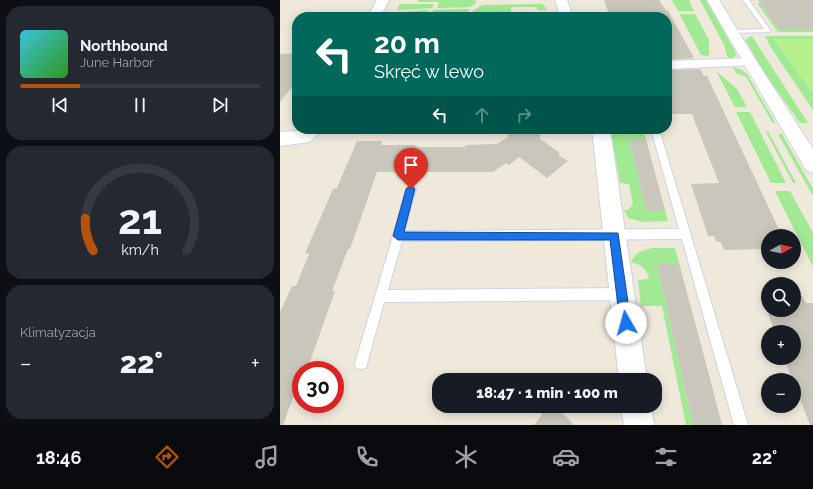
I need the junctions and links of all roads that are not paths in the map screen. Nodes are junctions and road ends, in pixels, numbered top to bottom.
1 (383, 0) edge
2 (561, 0) edge
3 (713, 0) edge
4 (746, 0) edge
5 (377, 12) edge
6 (565, 12) edge
7 (732, 32) junction
8 (749, 62) junction
9 (672, 65) edge
10 (307, 134) edge
11 (603, 134) edge
12 (657, 134) edge
13 (280, 139) edge
14 (813, 165) edge
15 (411, 189) dead end
16 (686, 234) junction
17 (398, 236) junction
18 (615, 236) junction
19 (622, 294) junction
20 (380, 296) junction
21 (361, 363) dead end
22 (632, 373) edge
23 (637, 413) edge
24 (639, 425) edge
25 (742, 425) edge

1 - 5 street
2 - 6 street
3 - 7 street
4 - 7 lane
7 - 8 street
8 - 9 street
8 - 14 street
10 - 13 street
11 - 18 street
12 - 16 lane
15 - 17 lane
16 - 18 lane
16 - 25 lane
17 - 18 lane
17 - 20 lane
18 - 19 street
19 - 20 lane
19 - 22 street
20 - 21 lane
23 - 24 street

